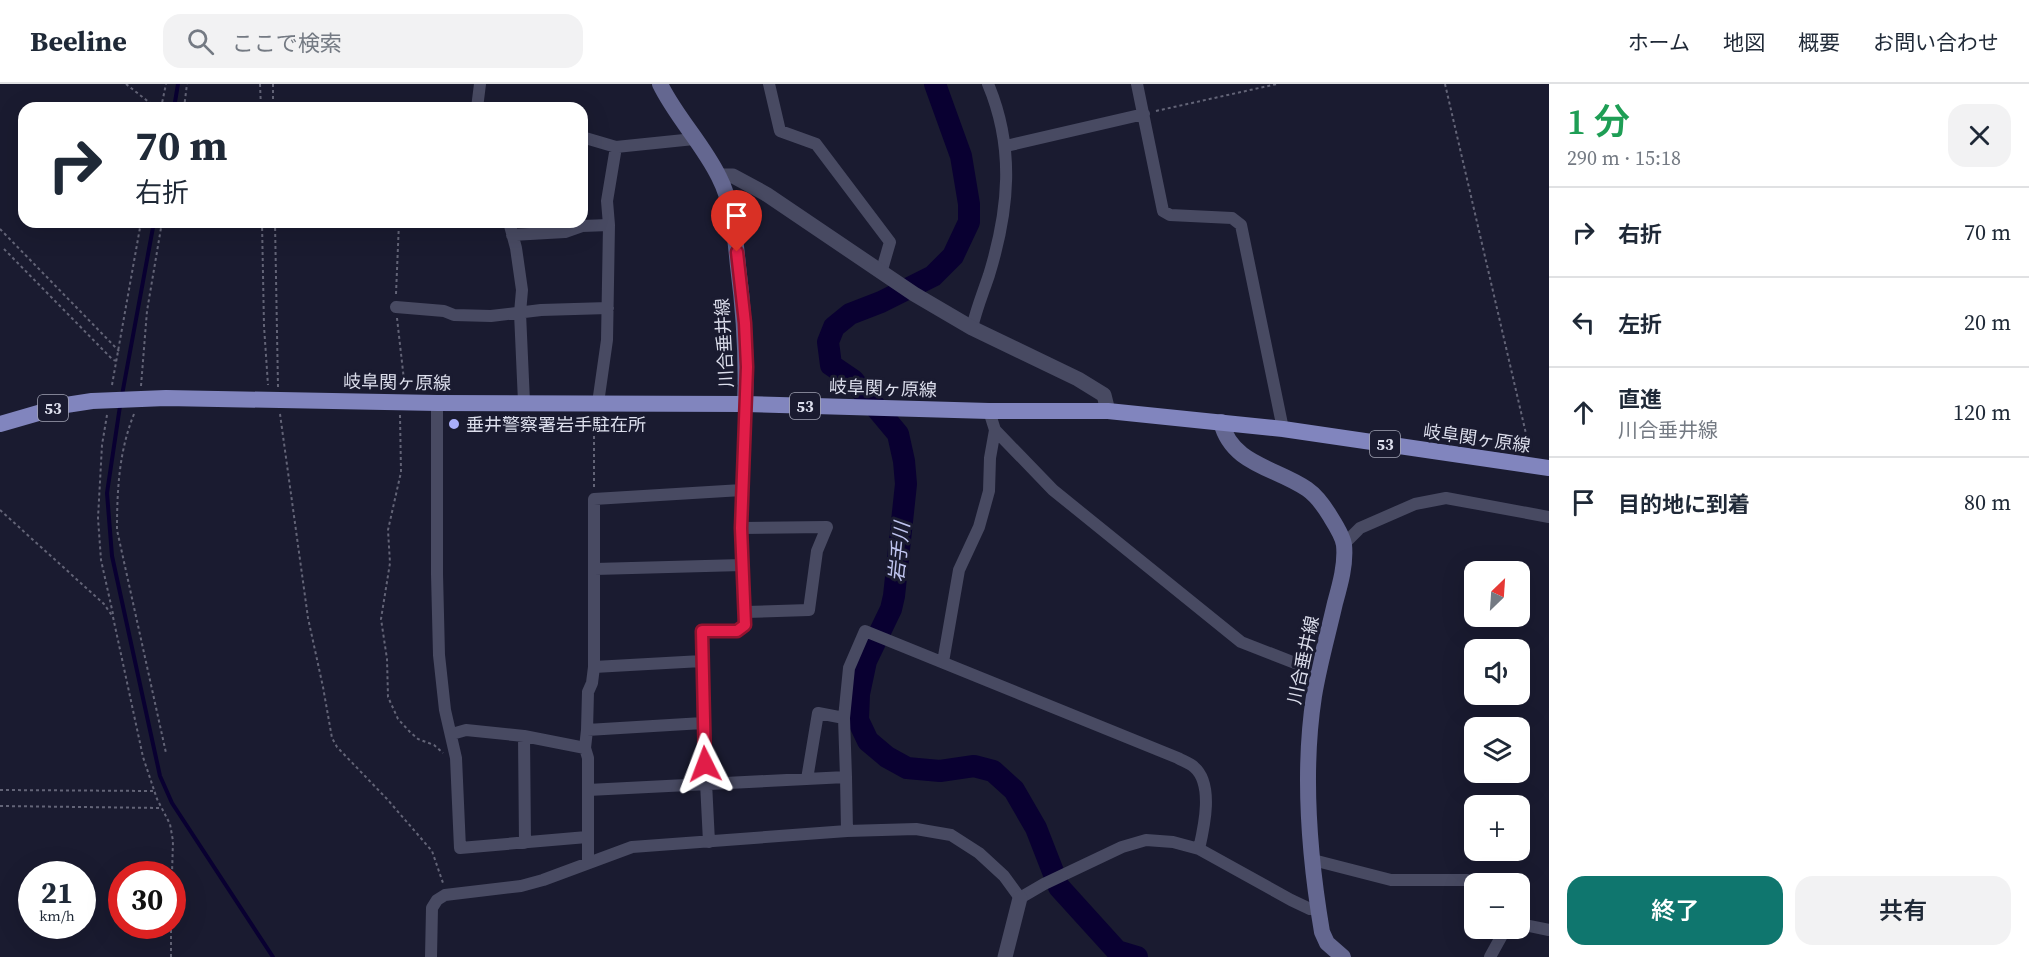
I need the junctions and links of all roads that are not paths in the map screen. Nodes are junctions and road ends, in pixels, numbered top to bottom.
1 (480, 84) edge
2 (660, 84) edge
3 (769, 84) edge
4 (988, 84) edge
5 (1137, 84) edge
6 (478, 102) edge
7 (1144, 114) junction
8 (588, 139) edge
9 (694, 140) junction
10 (1006, 146) junction
11 (616, 147) junction
12 (719, 176) junction
13 (609, 225) junction
14 (588, 226) edge
15 (511, 228) edge
16 (576, 228) edge
17 (513, 235) junction
18 (885, 275) junction
19 (396, 307) road end
20 (608, 308) junction
21 (520, 313) junction
22 (972, 328) junction
23 (524, 402) junction
24 (437, 403) junction
25 (596, 403) junction
26 (745, 404) junction
27 (990, 411) junction
28 (1108, 411) junction
29 (1221, 422) junction
30 (0, 424) edge
31 (1283, 429) junction
32 (994, 430) junction
33 (1541, 467) edge
34 (742, 490) junction
35 (1549, 517) edge
36 (741, 528) junction
37 (1344, 544) junction
38 (742, 565) junction
39 (595, 569) junction
40 (744, 612) junction
41 (702, 662) junction
42 (943, 662) junction
43 (594, 667) junction
44 (1318, 672) junction
45 (844, 718) junction
46 (703, 723) junction
47 (587, 730) junction
48 (452, 734) junction
49 (524, 736) junction
50 (585, 748) junction
51 (846, 777) junction
52 (807, 779) junction
53 (706, 785) junction
54 (588, 790) junction
55 (847, 831) junction
56 (587, 837) junction
57 (709, 842) junction
58 (525, 843) junction
59 (1199, 849) junction
60 (1313, 861) junction
61 (588, 862) junction
62 (1464, 880) edge
63 (1020, 898) junction
64 (1318, 909) junction
65 (1530, 926) edge
66 (1549, 930) edge
67 (1500, 939) edge
68 (431, 957) edge
69 (1005, 957) edge
70 (1343, 957) edge
71 (1490, 957) edge

1 - 6 street
2 - 9 main road, 川合垂井線
3 - 18 street
4 - 10 street
5 - 7 street
7 - 10 street
7 - 31 street
8 - 11 street
9 - 11 street
9 - 12 main road, 川合垂井線
10 - 22 street
11 - 13 street
12 - 18 street
12 - 26 main road, 川合垂井線
13 - 14 street
13 - 20 street
15 - 17 street
16 - 17 street
17 - 21 street
18 - 22 street
19 - 21 street
20 - 21 street
20 - 25 street
21 - 23 street
22 - 28 street
23 - 24 main road, 岐阜関ヶ原線 / 53
23 - 25 main road, 岐阜関ヶ原線 / 53
24 - 30 main road, 岐阜関ヶ原線 / 53
24 - 48 street
25 - 26 main road, 岐阜関ヶ原線 / 53
26 - 27 main road, 岐阜関ヶ原線 / 53
26 - 34 street
27 - 28 main road, 岐阜関ヶ原線 / 53
27 - 32 street
28 - 29 main road, 岐阜関ヶ原線 / 53
29 - 31 main road, 岐阜関ヶ原線 / 53
29 - 37 main road
31 - 33 main road, 岐阜関ヶ原線 / 53
32 - 42 street
32 - 44 street
34 - 36 street
34 - 39 street
35 - 37 street
36 - 38 street
36 - 40 street
37 - 44 main road, 川合垂井線
38 - 39 street
38 - 40 street
39 - 43 street
40 - 41 street
41 - 43 street
41 - 46 street
42 - 45 street
42 - 59 street
43 - 47 street
44 - 60 main road, 川合垂井線
45 - 51 street
45 - 52 street
46 - 47 street
46 - 53 street
47 - 50 street
48 - 49 street
48 - 58 street
49 - 50 street
49 - 58 street
50 - 54 street
51 - 52 street
51 - 55 street
52 - 53 street
53 - 54 street
53 - 57 street
54 - 56 street
55 - 57 street
55 - 63 street
56 - 58 street
56 - 61 street
57 - 61 street
59 - 63 street
59 - 64 street
60 - 62 street
60 - 64 main road, 川合垂井線
61 - 68 street
63 - 69 street
64 - 70 main road, 川合垂井線
65 - 66 street
67 - 71 street

